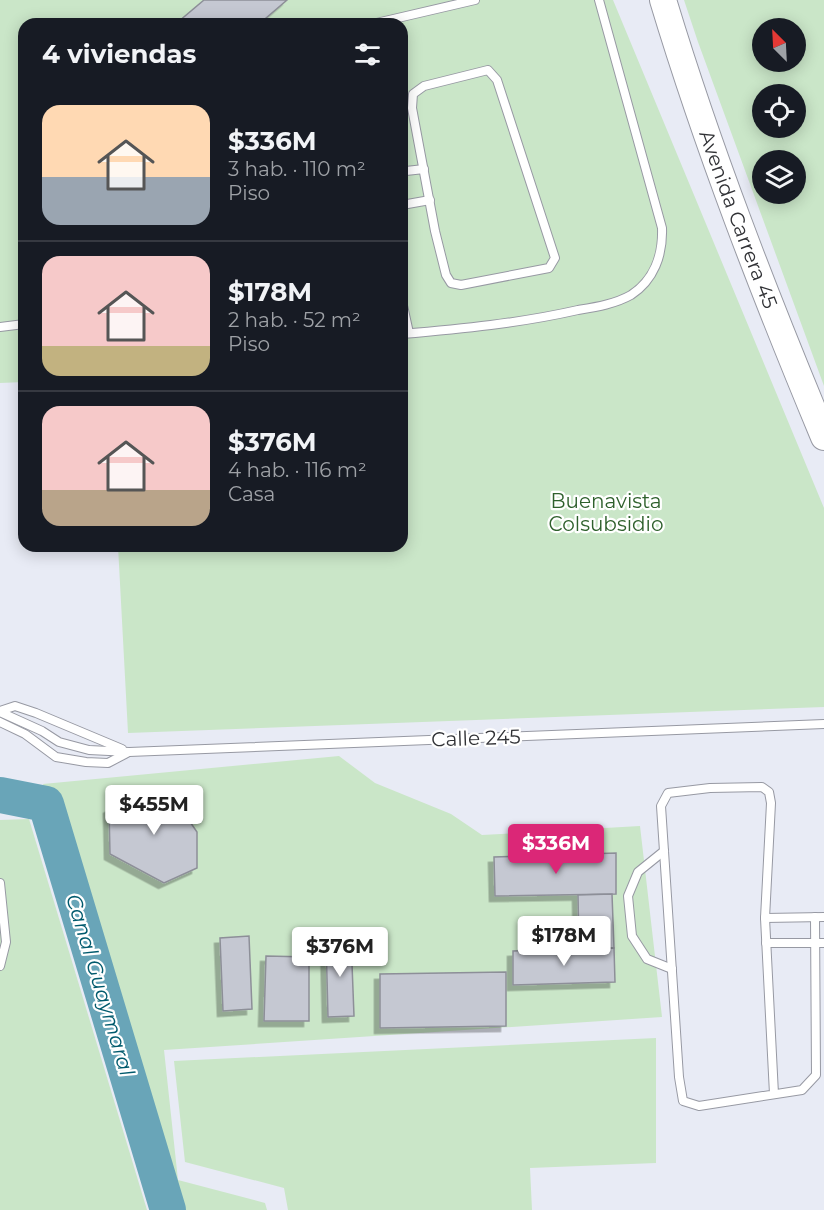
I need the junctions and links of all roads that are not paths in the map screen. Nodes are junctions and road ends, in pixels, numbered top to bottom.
1 (475, 0) edge
2 (598, 0) edge
3 (663, 0) edge
4 (397, 18) edge
5 (424, 169) junction
6 (408, 171) edge
7 (430, 200) junction
8 (408, 204) edge
9 (18, 325) edge
10 (0, 327) edge
11 (408, 334) edge
12 (824, 437) edge
13 (0, 711) edge
14 (0, 722) edge
15 (824, 724) edge
16 (129, 752) junction
17 (664, 850) junction
18 (0, 883) edge
19 (1, 894) edge
20 (814, 917) junction
21 (824, 917) edge
22 (765, 918) junction
23 (766, 943) junction
24 (820, 943) edge
25 (0, 966) edge
26 (672, 969) junction
27 (774, 1094) junction

1 - 4 lane
2 - 11 lane
3 - 12 highway, Avenida Carrera 45
5 - 6 lane
5 - 7 lane
5 - 7 lane
7 - 8 lane
9 - 10 lane
13 - 16 lane, Calle 245
13 - 16 lane, Calle 245
14 - 16 lane, Calle 245
15 - 16 lane, Calle 245
17 - 22 lane
17 - 26 lane
17 - 26 lane
18 - 19 lane
19 - 25 lane
20 - 21 lane
20 - 22 lane
20 - 24 lane
22 - 23 lane
23 - 24 lane
23 - 27 lane
24 - 27 lane
26 - 27 lane

